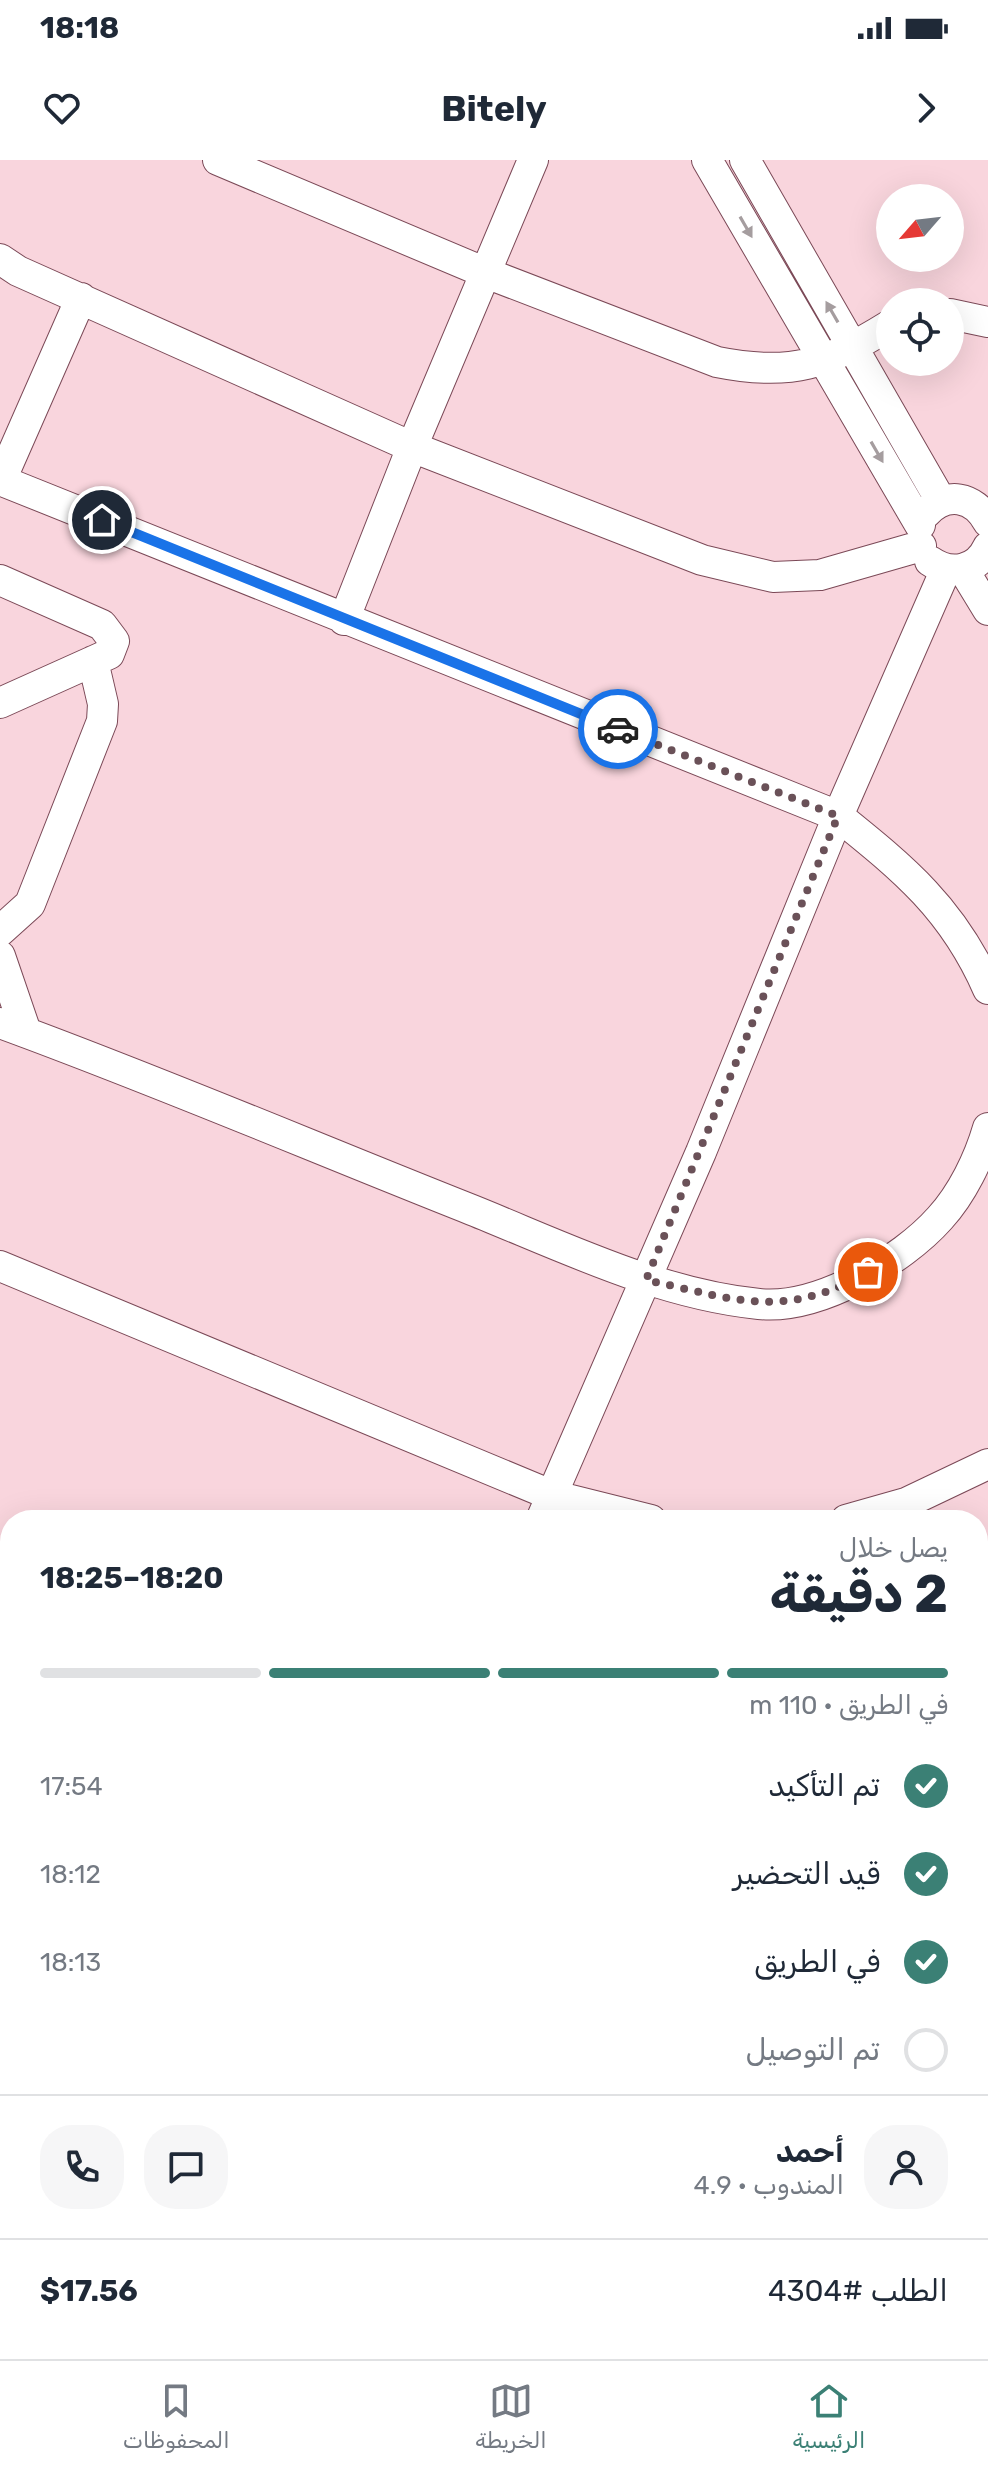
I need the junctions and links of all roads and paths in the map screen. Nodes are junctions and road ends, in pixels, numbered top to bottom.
1 (218, 160) edge
2 (533, 160) edge
3 (707, 160) edge
4 (745, 160) edge
5 (0, 259) edge
6 (486, 273) junction
7 (81, 298) junction
8 (964, 317) edge
9 (988, 322) edge
10 (876, 334) edge
11 (853, 348) junction
12 (825, 362) junction
13 (412, 447) junction
14 (0, 480) edge
15 (941, 501) junction
16 (988, 522) edge
17 (920, 535) junction
18 (974, 559) edge
19 (0, 580) edge
20 (988, 610) edge
21 (344, 620) junction
22 (93, 661) junction
23 (0, 703) edge
24 (838, 816) junction
25 (0, 931) edge
26 (0, 956) edge
27 (988, 989) edge
28 (13, 1028) edge
29 (985, 1148) edge
30 (0, 1266) edge
31 (646, 1280) junction
32 (988, 1464) edge
33 (546, 1508) edge
34 (881, 1510) edge

1 - 6 street
2 - 6 street
3 -> 12 street
11 -> 4 street
5 - 7 street
6 - 12 street
6 - 13 street
7 - 13 street
7 - 14 street
8 - 9 street
10 - 11 street
11 - 12 street
11 - 15 street
12 -> 17 street
13 - 17 street
13 - 21 street
14 - 21 street
15 - 16 street
15 - 17 street
17 - 18 street
18 - 20 street
18 - 24 street
19 - 22 street
21 - 24 street
22 - 23 street
22 - 25 street
24 - 27 street
24 - 31 street
26 - 28 street
28 - 31 street
29 - 31 street
30 - 33 street
31 - 33 street
32 - 34 street

